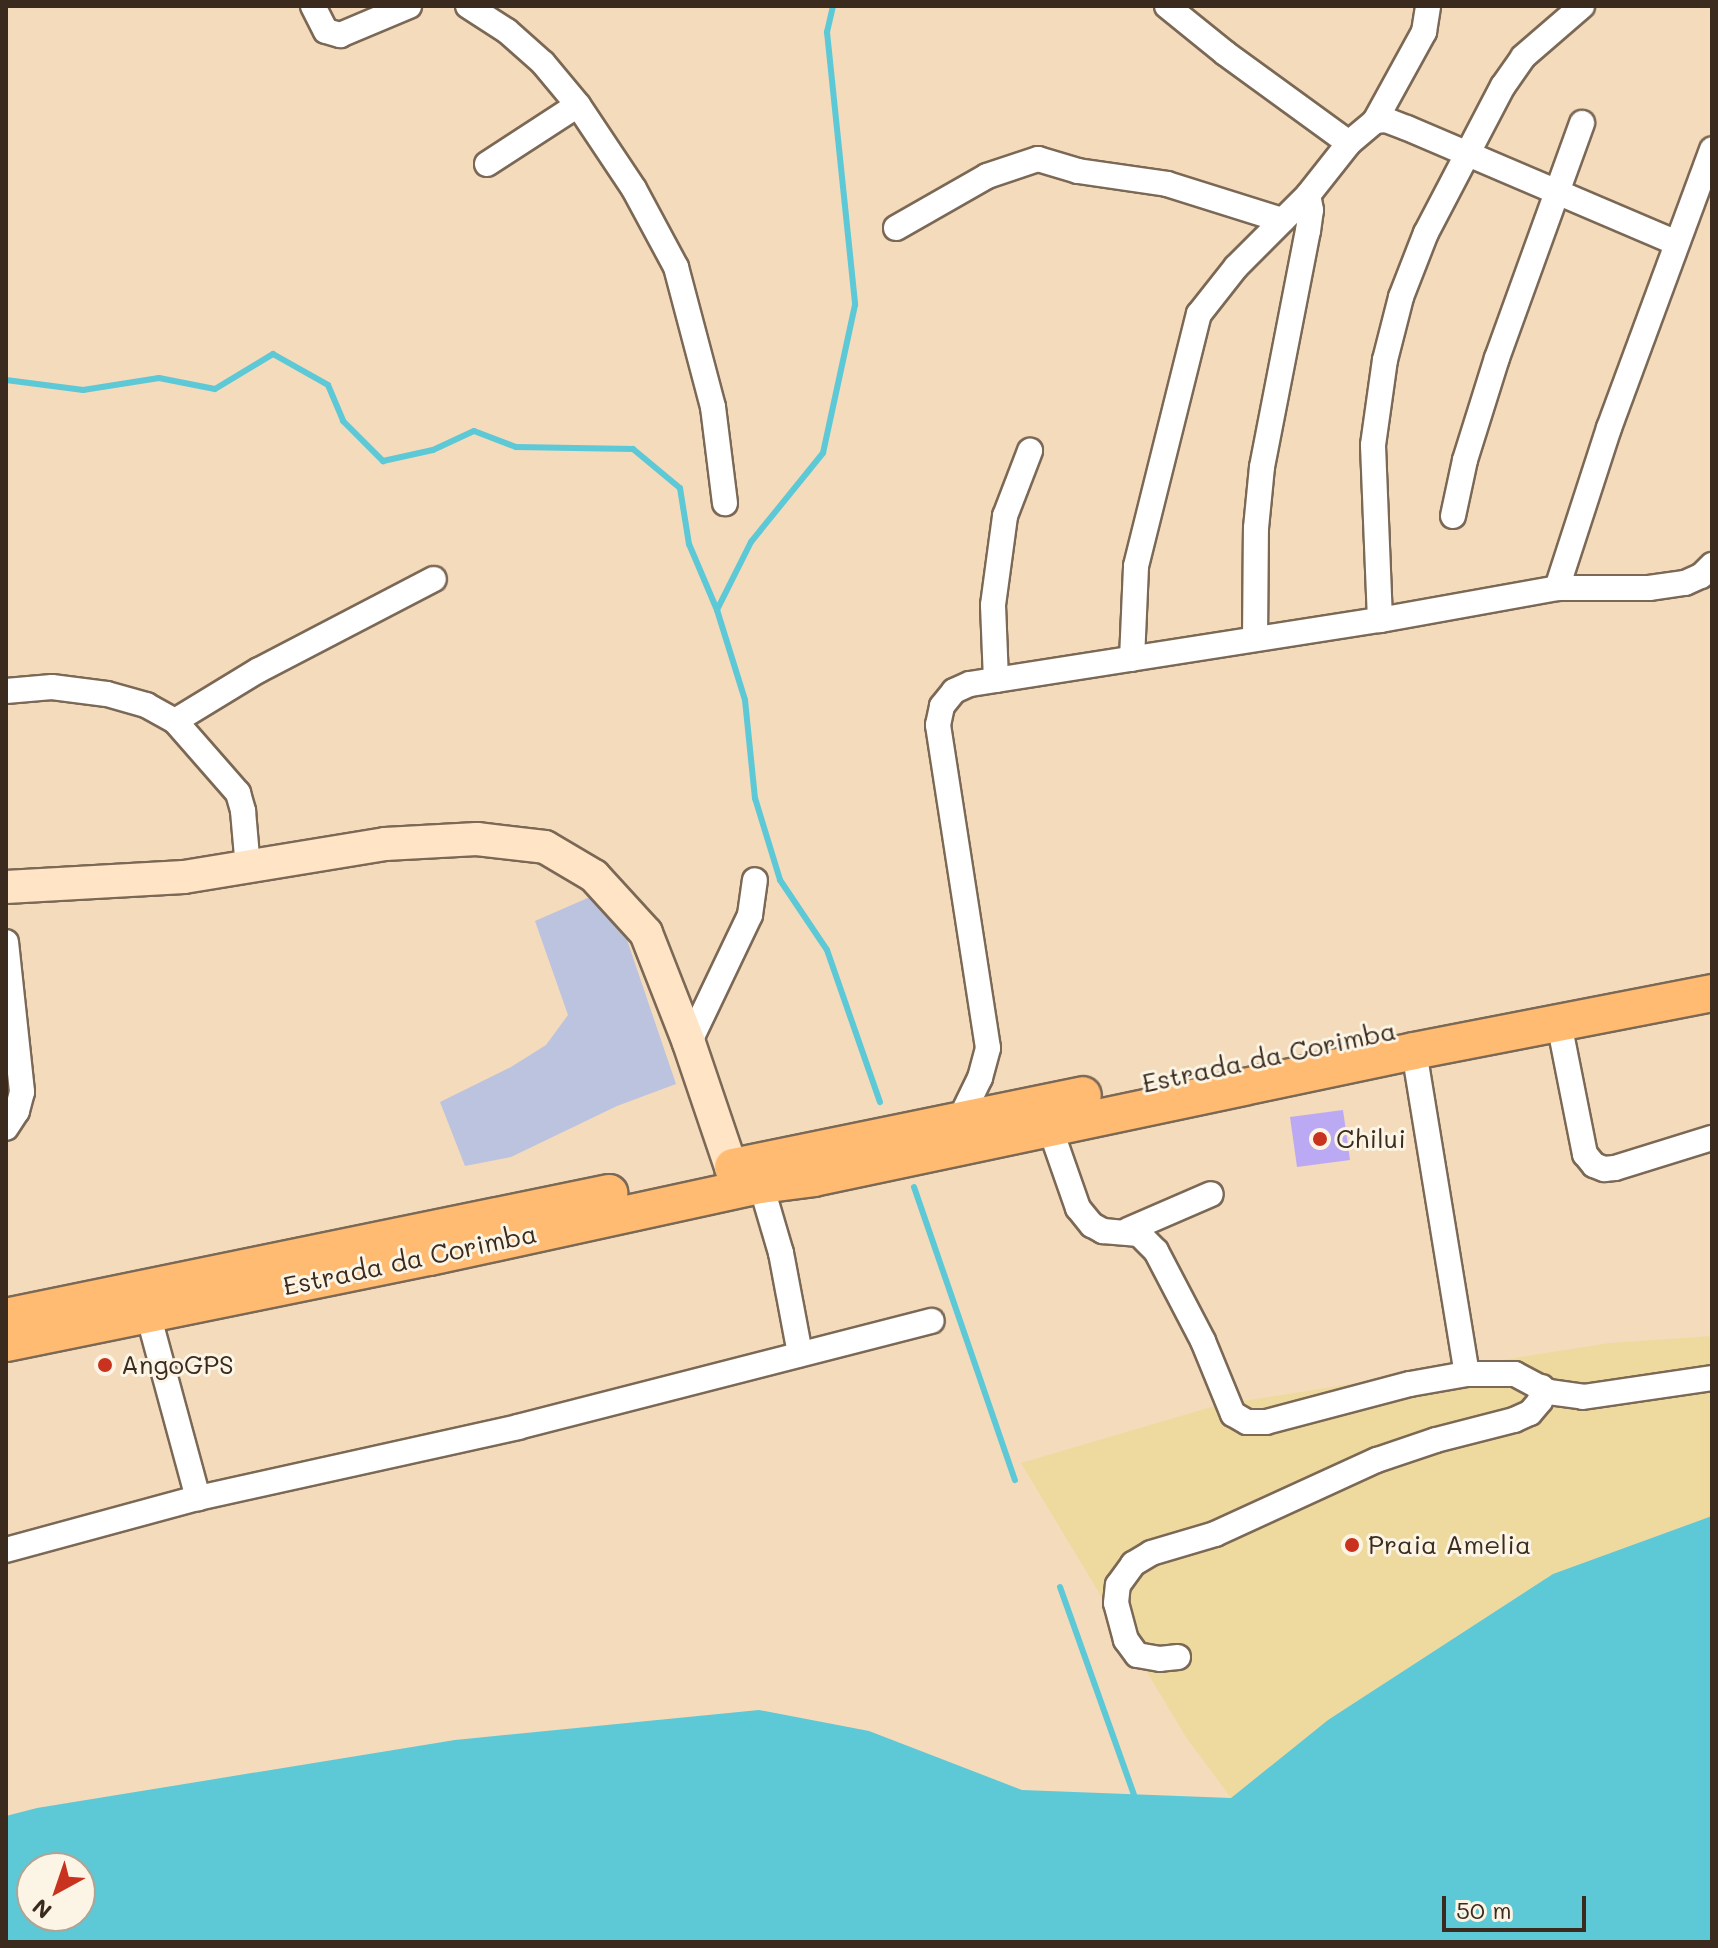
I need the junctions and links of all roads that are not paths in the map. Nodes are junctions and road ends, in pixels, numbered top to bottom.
1 (313, 6) edge
2 (409, 6) edge
3 (468, 6) edge
4 (1167, 6) edge
5 (1428, 6) edge
6 (1582, 6) edge
7 (578, 105) junction
8 (1375, 121) junction
9 (1582, 123) dead end
10 (1349, 143) junction
11 (1712, 149) edge
12 (1465, 154) junction
13 (487, 164) dead end
14 (1557, 192) junction
15 (1308, 195) junction
16 (1282, 220) junction
17 (896, 228) dead end
18 (1677, 243) junction
19 (1030, 451) dead end
20 (725, 503) dead end
21 (1453, 516) dead end
22 (1712, 565) edge
23 (434, 579) dead end
24 (1557, 588) junction
25 (1380, 620) junction
26 (1255, 639) junction
27 (1132, 659) junction
28 (996, 680) junction
29 (6, 691) edge
30 (175, 721) junction
31 (248, 868) junction
32 (755, 880) dead end
33 (6, 887) edge
34 (6, 942) edge
35 (1712, 970) edge
36 (1712, 993) edge
37 (1559, 1023) junction
38 (689, 1043) junction
39 (1414, 1051) junction
40 (959, 1121) junction
41 (6, 1128) edge
42 (1050, 1128) junction
43 (1712, 1138) edge
44 (824, 1167) junction
45 (746, 1176) junction
46 (1211, 1194) dead end
47 (1128, 1230) junction
48 (148, 1314) junction
49 (6, 1317) edge
50 (932, 1321) dead end
51 (6, 1343) edge
52 (800, 1354) junction
53 (1467, 1374) junction
54 (1712, 1378) edge
55 (1542, 1387) junction
56 (198, 1498) junction
57 (6, 1550) edge
58 (1178, 1657) dead end

1 - 2 street
3 - 7 street
4 - 10 street
5 - 8 street
6 - 12 street
7 - 13 street
7 - 20 street
8 - 10 street
8 - 12 street
9 - 14 street
10 - 15 street
11 - 18 street
12 - 14 street
12 - 25 street
14 - 18 street
14 - 21 street
15 - 16 street
15 - 26 street
16 - 17 street
16 - 27 street
18 - 24 street
19 - 28 street
22 - 24 street
23 - 30 street
24 - 25 street
25 - 26 street
26 - 27 street
27 - 28 street
28 - 40 street
29 - 30 street
30 - 31 street
31 - 33 street
31 - 38 street
32 - 38 street
34 - 41 street
35 - 40 main road, Estrada da Corimba
36 - 37 main road, Estrada da Corimba
37 - 39 main road, Estrada da Corimba
37 - 43 street
38 - 45 street
39 - 42 main road, Estrada da Corimba
39 - 53 street
40 - 44 main road, Estrada da Corimba
42 - 44 main road, Estrada da Corimba
42 - 47 street
44 - 45 main road
45 - 48 main road, Estrada da Corimba
45 - 49 main road, Estrada da Corimba
45 - 52 street
46 - 47 street
47 - 53 street
48 - 51 main road, Estrada da Corimba
48 - 56 street
50 - 52 street
52 - 56 street
53 - 55 street
54 - 55 street
55 - 58 street
56 - 57 street

